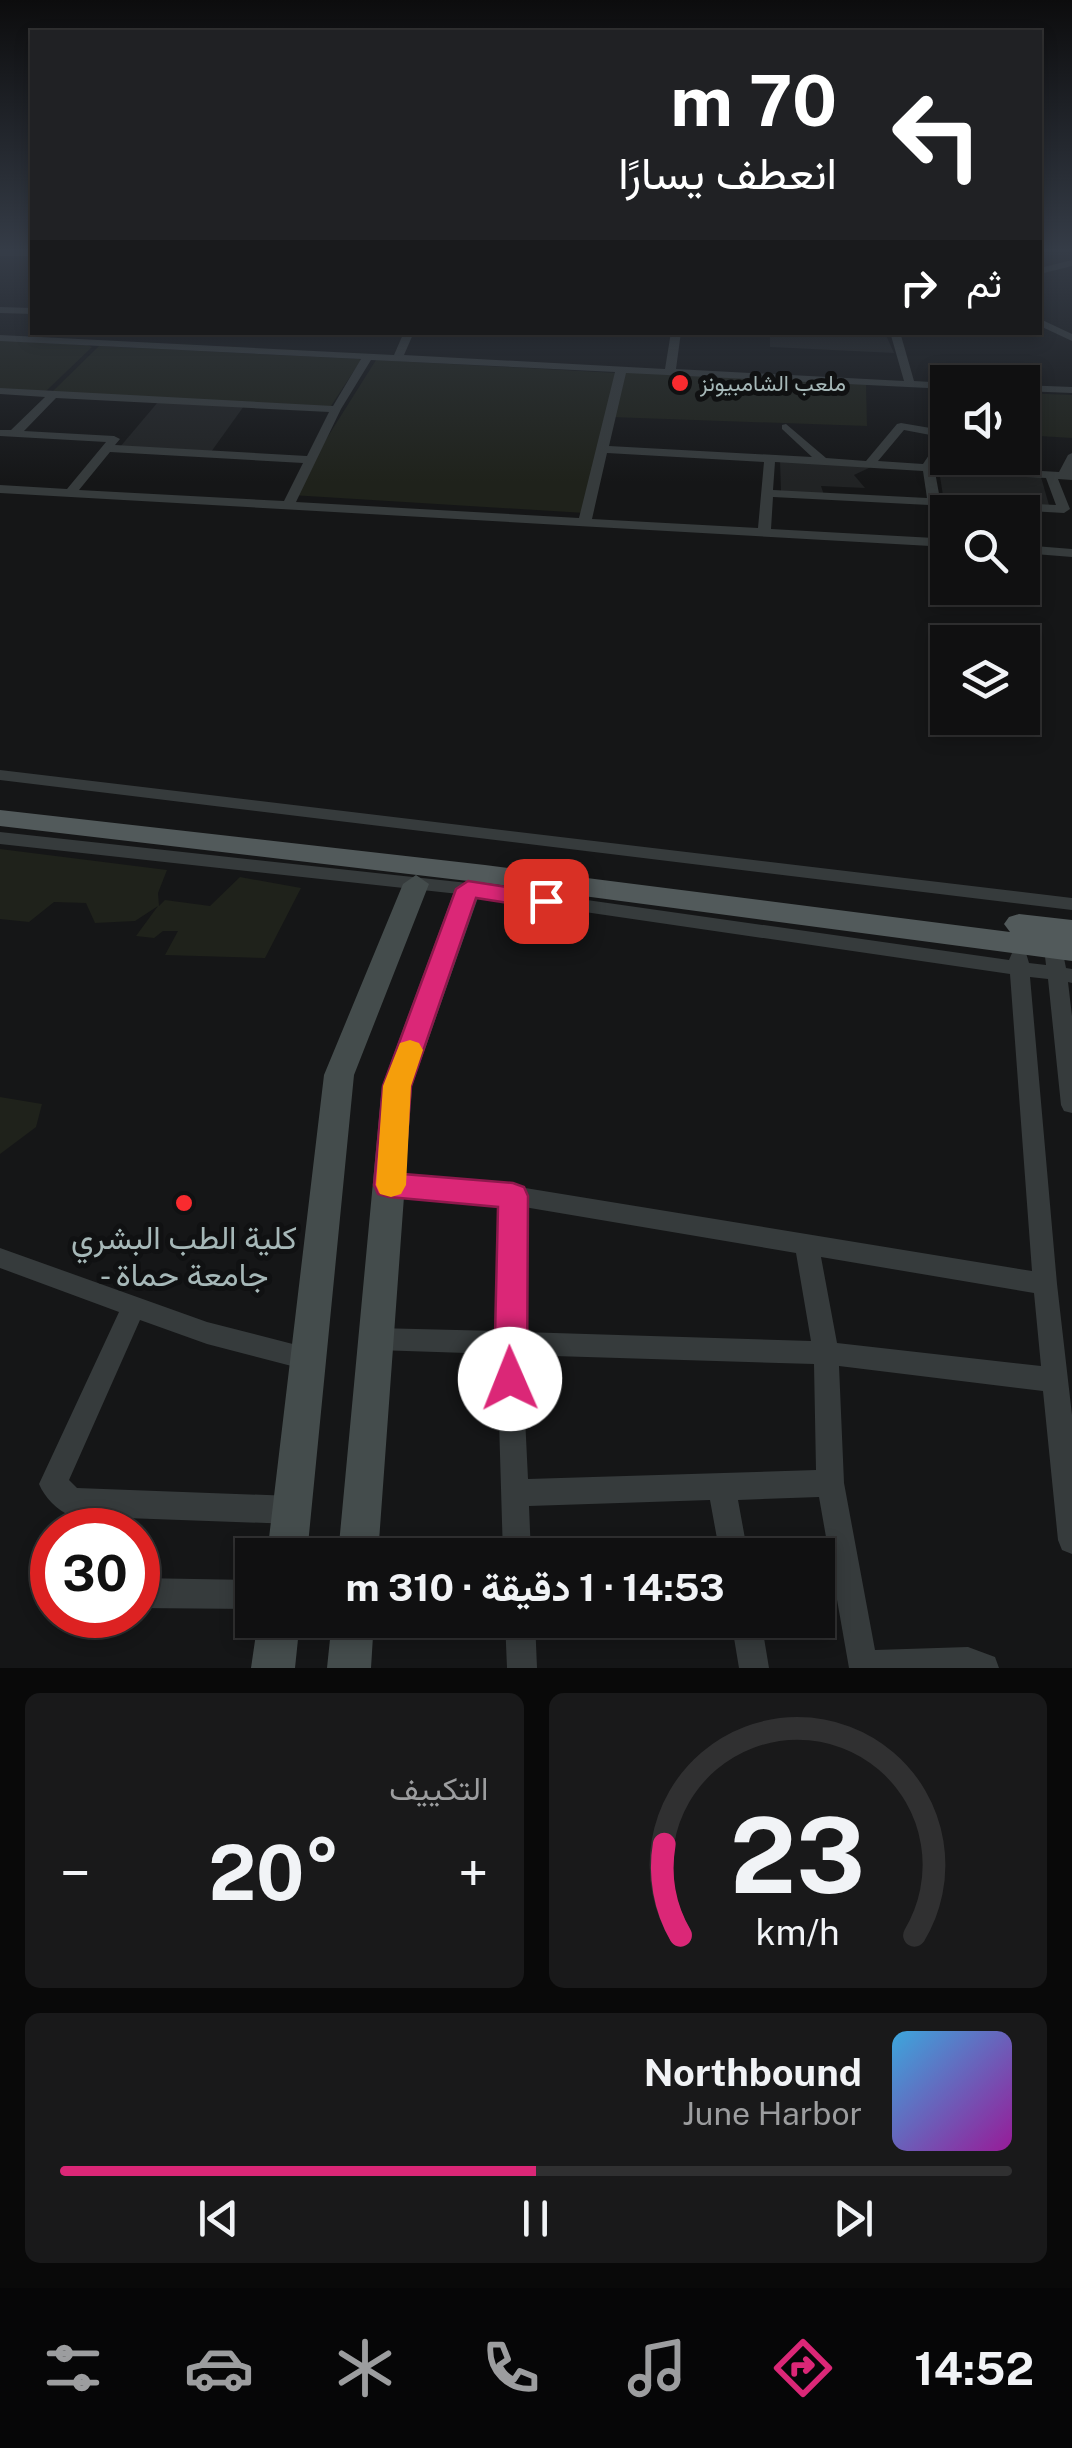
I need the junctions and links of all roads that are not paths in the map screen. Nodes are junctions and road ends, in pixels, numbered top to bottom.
1 (87, 335) edge
2 (409, 335) edge
3 (676, 335) edge
4 (896, 335) edge
5 (0, 338) edge
6 (80, 342) junction
7 (368, 357) junction
8 (398, 358) junction
9 (621, 370) junction
10 (670, 373) junction
11 (910, 384) junction
12 (930, 385) edge
13 (1040, 389) edge
14 (1072, 390) edge
15 (0, 391) edge
16 (48, 394) junction
17 (336, 409) junction
18 (786, 427) dead end
19 (930, 432) edge
20 (0, 434) edge
21 (14, 434) junction
22 (107, 448) junction
23 (604, 449) junction
24 (770, 457) junction
25 (1072, 457) edge
26 (310, 460) junction
27 (821, 460) junction
28 (871, 462) junction
29 (930, 462) edge
30 (928, 465) junction
31 (1062, 475) edge
32 (0, 489) edge
33 (70, 493) junction
34 (767, 493) junction
35 (933, 495) edge
36 (930, 502) edge
37 (287, 507) junction
38 (1040, 508) edge
39 (585, 521) junction
40 (764, 531) junction
41 (930, 541) edge
42 (1040, 550) edge
43 (1072, 553) edge
44 (0, 776) edge
45 (0, 801) edge
46 (0, 818) edge
47 (0, 838) edge
48 (416, 884) junction
49 (468, 889) junction
50 (1072, 904) edge
51 (1019, 956) junction
52 (1066, 956) edge
53 (1072, 1105) edge
54 (389, 1185) junction
55 (513, 1196) junction
56 (806, 1247) junction
57 (0, 1258) edge
58 (1045, 1284) junction
59 (133, 1309) junction
60 (376, 1339) junction
61 (509, 1341) junction
62 (826, 1353) junction
63 (307, 1358) junction
64 (1055, 1380) junction
65 (830, 1483) junction
66 (722, 1486) junction
67 (515, 1493) junction
68 (293, 1510) junction
69 (289, 1538) edge
70 (359, 1538) edge
71 (516, 1538) edge
72 (731, 1538) edge
73 (1072, 1540) edge
74 (160, 1593) edge
75 (235, 1595) edge
76 (277, 1638) edge
77 (352, 1638) edge
78 (521, 1638) edge
79 (749, 1638) edge
80 (273, 1668) edge
81 (349, 1668) edge
82 (522, 1668) edge
83 (754, 1668) edge
84 (984, 1668) edge

1 - 6 street
2 - 8 street
3 - 10 street
4 - 11 street
5 - 6 street
6 - 7 street
7 - 8 street
7 - 17 street
8 - 9 street
9 - 10 street
9 - 23 street
10 - 11 street
11 - 12 street
13 - 14 street
15 - 16 street
16 - 17 street
16 - 21 street
17 - 26 street
18 - 27 street
19 - 28 street
20 - 21 street
21 - 22 street
22 - 26 street
22 - 33 street
23 - 24 street
23 - 39 street
24 - 27 street
24 - 34 street
25 - 31 street
26 - 37 street
27 - 28 street
28 - 30 street
29 - 30 street
30 - 35 street
31 - 38 street
32 - 33 street
33 - 37 street
34 - 36 street
34 - 40 street
37 - 39 street
39 - 40 street
40 - 41 street
42 - 43 street
44 - 50 street
45 - 52 main road
46 - 51 main road
47 - 48 street
48 - 49 street
48 - 63 main road
49 - 51 street
49 - 54 main road
51 - 52 main road
51 - 58 street
52 - 53 street
54 - 55 street
54 - 60 main road
55 - 56 street
55 - 61 street
56 - 58 street
56 - 62 street
57 - 59 street
58 - 64 street
59 - 63 street
59 - 68 street
60 - 61 street
60 - 70 main road
61 - 62 street
61 - 67 street
62 - 64 street
62 - 65 street
63 - 68 main road
64 - 73 street
65 - 66 street
65 - 84 street
66 - 67 street
66 - 72 street
67 - 71 street
68 - 69 main road
74 - 75 street
76 - 80 main road
77 - 81 main road
78 - 82 street
79 - 83 street

